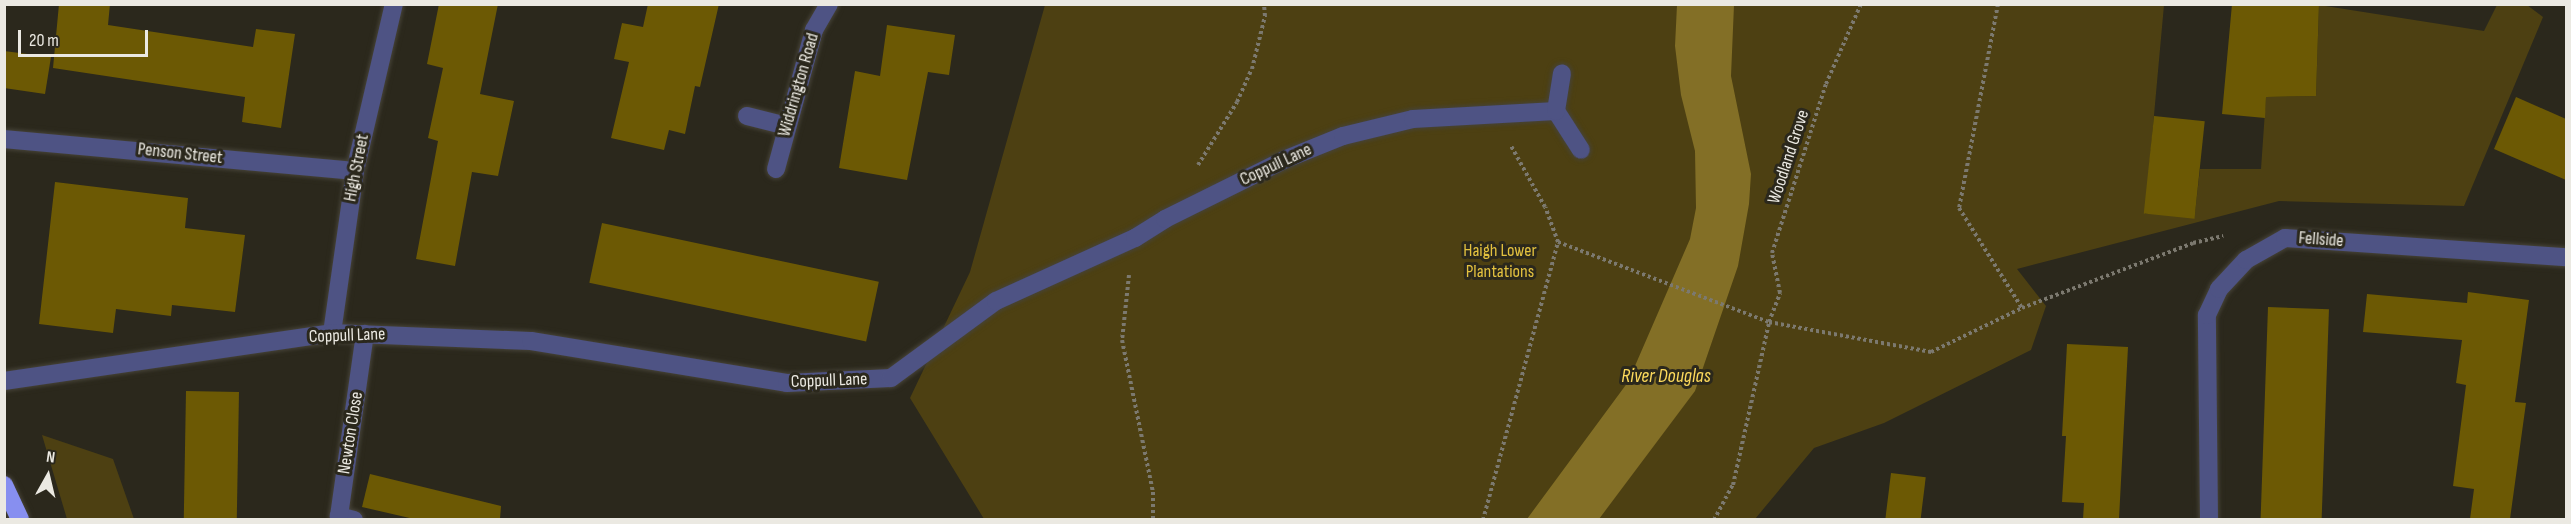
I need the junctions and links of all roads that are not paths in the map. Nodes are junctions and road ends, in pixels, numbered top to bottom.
1 (394, 4) edge
2 (829, 4) edge
3 (1562, 73) dead end
4 (1556, 111) junction
5 (747, 116) dead end
6 (788, 126) junction
7 (4, 139) edge
8 (1581, 150) dead end
9 (776, 169) dead end
10 (355, 171) junction
11 (2566, 257) edge
12 (332, 333) junction
13 (365, 334) junction
14 (4, 381) edge
15 (4, 485) edge
16 (20, 519) edge
17 (354, 519) edge
18 (2209, 519) edge

1 - 10 street, High Street
2 - 6 street, Widdrington Road
3 - 4 street
4 - 8 street
4 - 13 street, Coppull Lane
5 - 6 street
6 - 9 street, Widdrington Road
7 - 10 street, Penson Street
10 - 12 street, High Street
11 - 18 street, Fellside
12 - 13 street, Coppull Lane
12 - 14 street, Coppull Lane
13 - 17 street, Newton Close
15 - 16 highway

